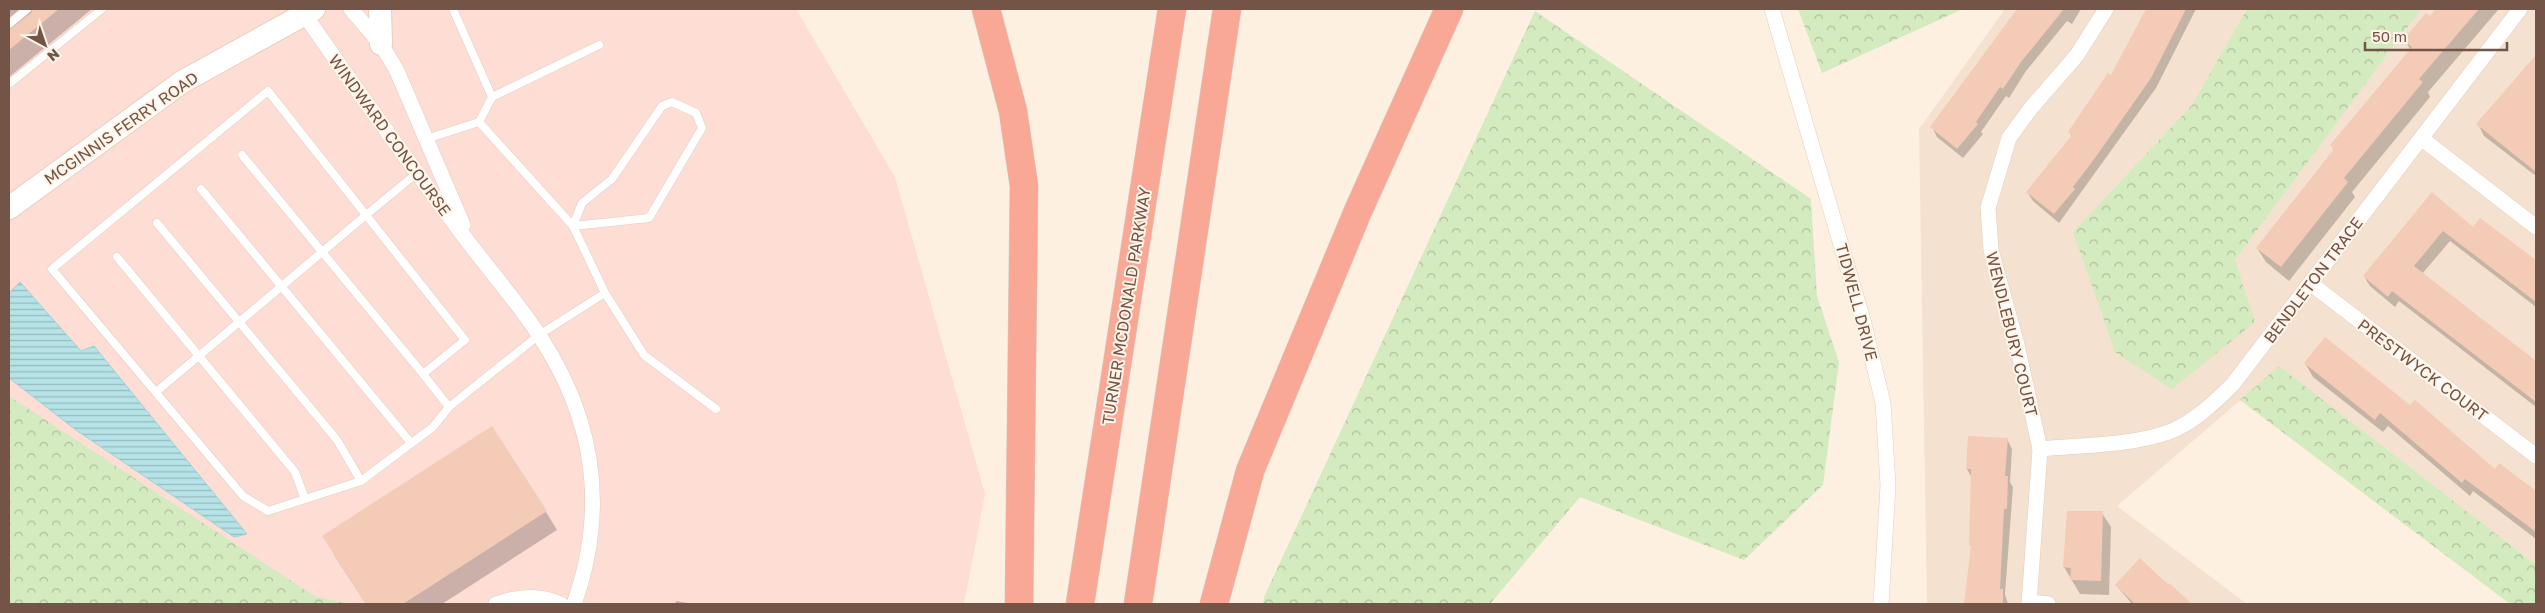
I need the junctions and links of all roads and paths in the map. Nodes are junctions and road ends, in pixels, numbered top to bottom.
1 (27, 9) edge
2 (102, 9) edge
3 (351, 9) edge
4 (380, 9) edge
5 (453, 9) edge
6 (986, 9) edge
7 (1172, 9) edge
8 (1227, 9) edge
9 (1449, 9) edge
10 (1772, 9) edge
11 (2106, 9) edge
12 (2520, 9) edge
13 (310, 12) edge
14 (9, 24) edge
15 (381, 44) junction
16 (598, 45) dead end
17 (9, 84) edge
18 (492, 97) junction
19 (479, 122) junction
20 (426, 138) junction
21 (2421, 138) junction
22 (242, 154) dead end
23 (417, 173) junction
24 (201, 189) dead end
25 (9, 208) edge
26 (366, 215) junction
27 (157, 224) dead end
28 (573, 226) junction
29 (2536, 227) edge
30 (321, 252) junction
31 (476, 254) junction
32 (117, 257) dead end
33 (2310, 284) junction
34 (282, 285) junction
35 (605, 292) junction
36 (240, 321) junction
37 (539, 334) junction
38 (198, 356) junction
39 (423, 374) junction
40 (156, 392) junction
41 (449, 407) junction
42 (716, 409) dead end
43 (411, 444) junction
44 (2040, 449) junction
45 (2536, 456) edge
46 (360, 481) junction
47 (305, 499) junction
48 (2030, 603) edge
49 (496, 604) edge
50 (561, 604) edge
51 (574, 604) edge
52 (1019, 604) edge
53 (1080, 604) edge
54 (1138, 604) edge
55 (1214, 604) edge
56 (1881, 604) edge
57 (2048, 604) edge

1 - 14 lane
2 - 17 lane
3 - 15 street, WINDWARD CONCOURSE
4 - 15 main road
5 - 18 lane
6 - 52 highway
7 - 53 highway, TURNER MCDONALD PARKWAY
8 - 54 highway
9 - 55 highway
10 - 56 street, TIDWELL DRIVE
11 - 44 street, WENDLEBURY COURT
12 - 21 street, BENDLETON TRACE
13 - 23 street, WINDWARD CONCOURSE
13 - 25 main road, MCGINNIS FERRY ROAD
15 - 20 street, WINDWARD CONCOURSE
16 - 18 lane
18 - 19 lane
19 - 20 lane
19 - 28 lane
20 - 31 street, WINDWARD CONCOURSE
21 - 29 street
21 - 33 street, BENDLETON TRACE
22 - 30 lane
23 - 26 lane
23 - 31 street, WINDWARD CONCOURSE
24 - 34 lane
26 - 30 lane
26 - 39 lane
26 - 40 lane
27 - 36 lane
28 - 28 lane
28 - 35 lane
30 - 34 lane
30 - 39 lane
31 - 37 street, WINDWARD CONCOURSE
32 - 38 lane
33 - 44 street, BENDLETON TRACE
33 - 45 street, PRESTWYCK COURT
34 - 36 lane
34 - 43 lane
35 - 37 lane
35 - 42 lane
36 - 38 lane
36 - 46 lane
37 - 41 lane
37 - 51 street, WINDWARD CONCOURSE
38 - 40 lane
38 - 47 lane
39 - 41 lane
40 - 47 lane
41 - 43 lane
43 - 46 lane
44 - 48 street, WENDLEBURY COURT
46 - 47 lane
48 - 57 street
49 - 50 street

